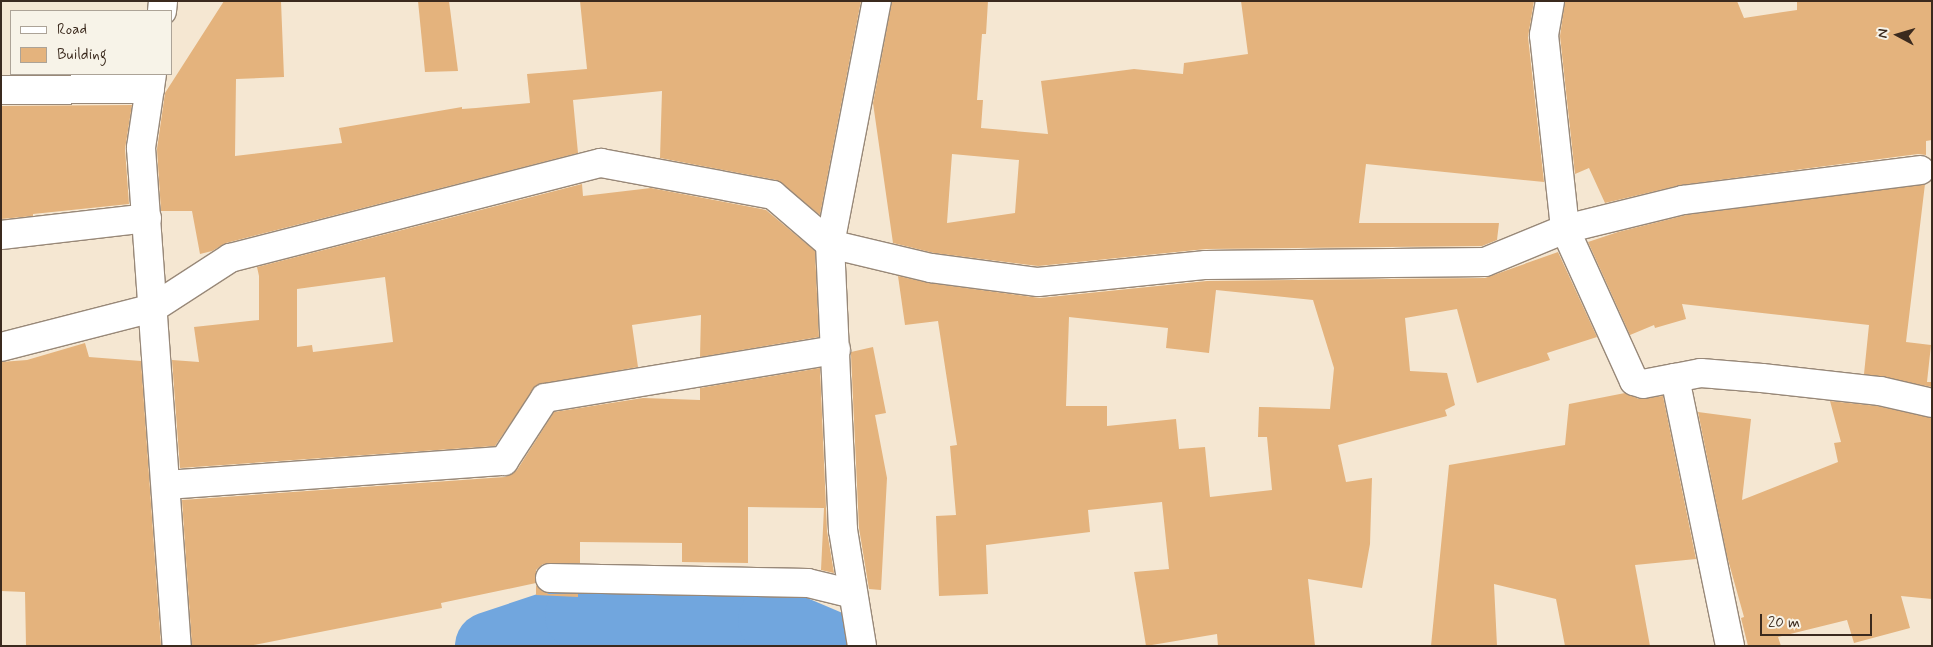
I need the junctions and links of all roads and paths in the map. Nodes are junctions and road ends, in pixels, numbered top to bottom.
1 (877, 1) edge
2 (1550, 1) edge
3 (151, 82) edge
4 (1, 90) edge
5 (1920, 170) dead end
6 (146, 218) junction
7 (1565, 229) junction
8 (1, 235) edge
9 (830, 244) junction
10 (153, 308) junction
11 (1, 347) edge
12 (836, 350) junction
13 (1675, 378) junction
14 (1932, 404) edge
15 (166, 486) junction
16 (550, 578) dead end
17 (854, 594) junction
18 (177, 646) edge
19 (862, 646) edge
20 (1730, 646) edge

1 - 9 street
2 - 7 street
3 - 4 street
3 - 6 street
5 - 7 street
6 - 8 street
6 - 10 street
7 - 9 street
7 - 13 street
9 - 10 street
9 - 12 street
10 - 11 street
10 - 15 street
12 - 15 street
12 - 17 street
13 - 14 street
13 - 20 street
15 - 18 street
16 - 17 street
17 - 19 street

